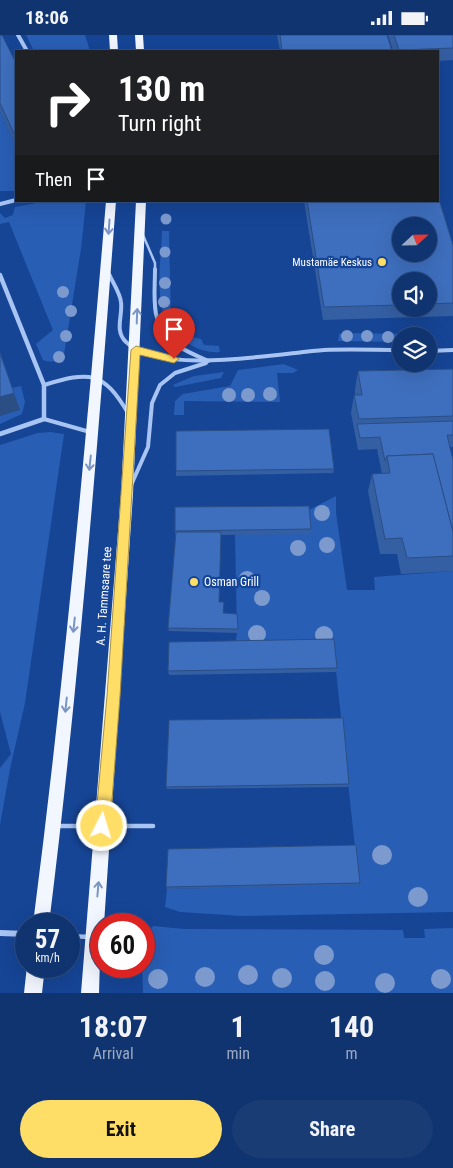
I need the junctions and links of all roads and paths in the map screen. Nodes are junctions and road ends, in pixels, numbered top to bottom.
1 (18, 35) edge
2 (113, 35) edge
3 (139, 35) edge
4 (26, 50) edge
5 (114, 50) edge
6 (140, 50) edge
7 (15, 200) edge
8 (111, 202) edge
9 (141, 202) edge
10 (0, 204) edge
11 (140, 228) junction
12 (106, 270) junction
13 (0, 275) edge
14 (136, 350) junction
15 (453, 350) edge
16 (392, 351) edge
17 (437, 351) edge
18 (210, 362) junction
19 (97, 379) junction
20 (44, 385) junction
21 (131, 417) junction
22 (44, 419) junction
23 (93, 433) junction
24 (0, 434) edge
25 (127, 494) junction
26 (102, 826) junction
27 (153, 826) dead end
28 (54, 827) junction
29 (43, 913) edge
30 (96, 913) edge
31 (0, 933) edge
32 (15, 933) edge
33 (35, 978) edge
34 (91, 978) edge
35 (33, 993) edge
36 (90, 993) edge

1 - 4 street
2 - 5 main road
3 - 6 main road
7 - 10 street
8 -> 12 main road, A. H. Tammsaare tee
9 - 11 main road, A. H. Tammsaare tee
14 -> 11 main road, A. H. Tammsaare tee
11 - 18 lane
12 - 14 lane
12 - 19 main road, A. H. Tammsaare tee
13 - 20 street
14 - 18 lane
14 - 21 main road, A. H. Tammsaare tee
15 - 17 lane
16 - 18 lane
18 - 25 lane
19 - 20 lane
19 - 21 lane
19 - 23 main road, A. H. Tammsaare tee
20 - 22 street
21 - 25 main road, A. H. Tammsaare tee
22 - 23 lane
22 - 24 street
23 -> 28 main road, A. H. Tammsaare tee
25 - 26 main road, A. H. Tammsaare tee
26 - 27 lane
26 - 28 lane
30 -> 26 main road, A. H. Tammsaare tee
28 - 29 main road, A. H. Tammsaare tee
31 - 32 street
33 - 35 main road
34 - 36 main road, A. H. Tammsaare tee

